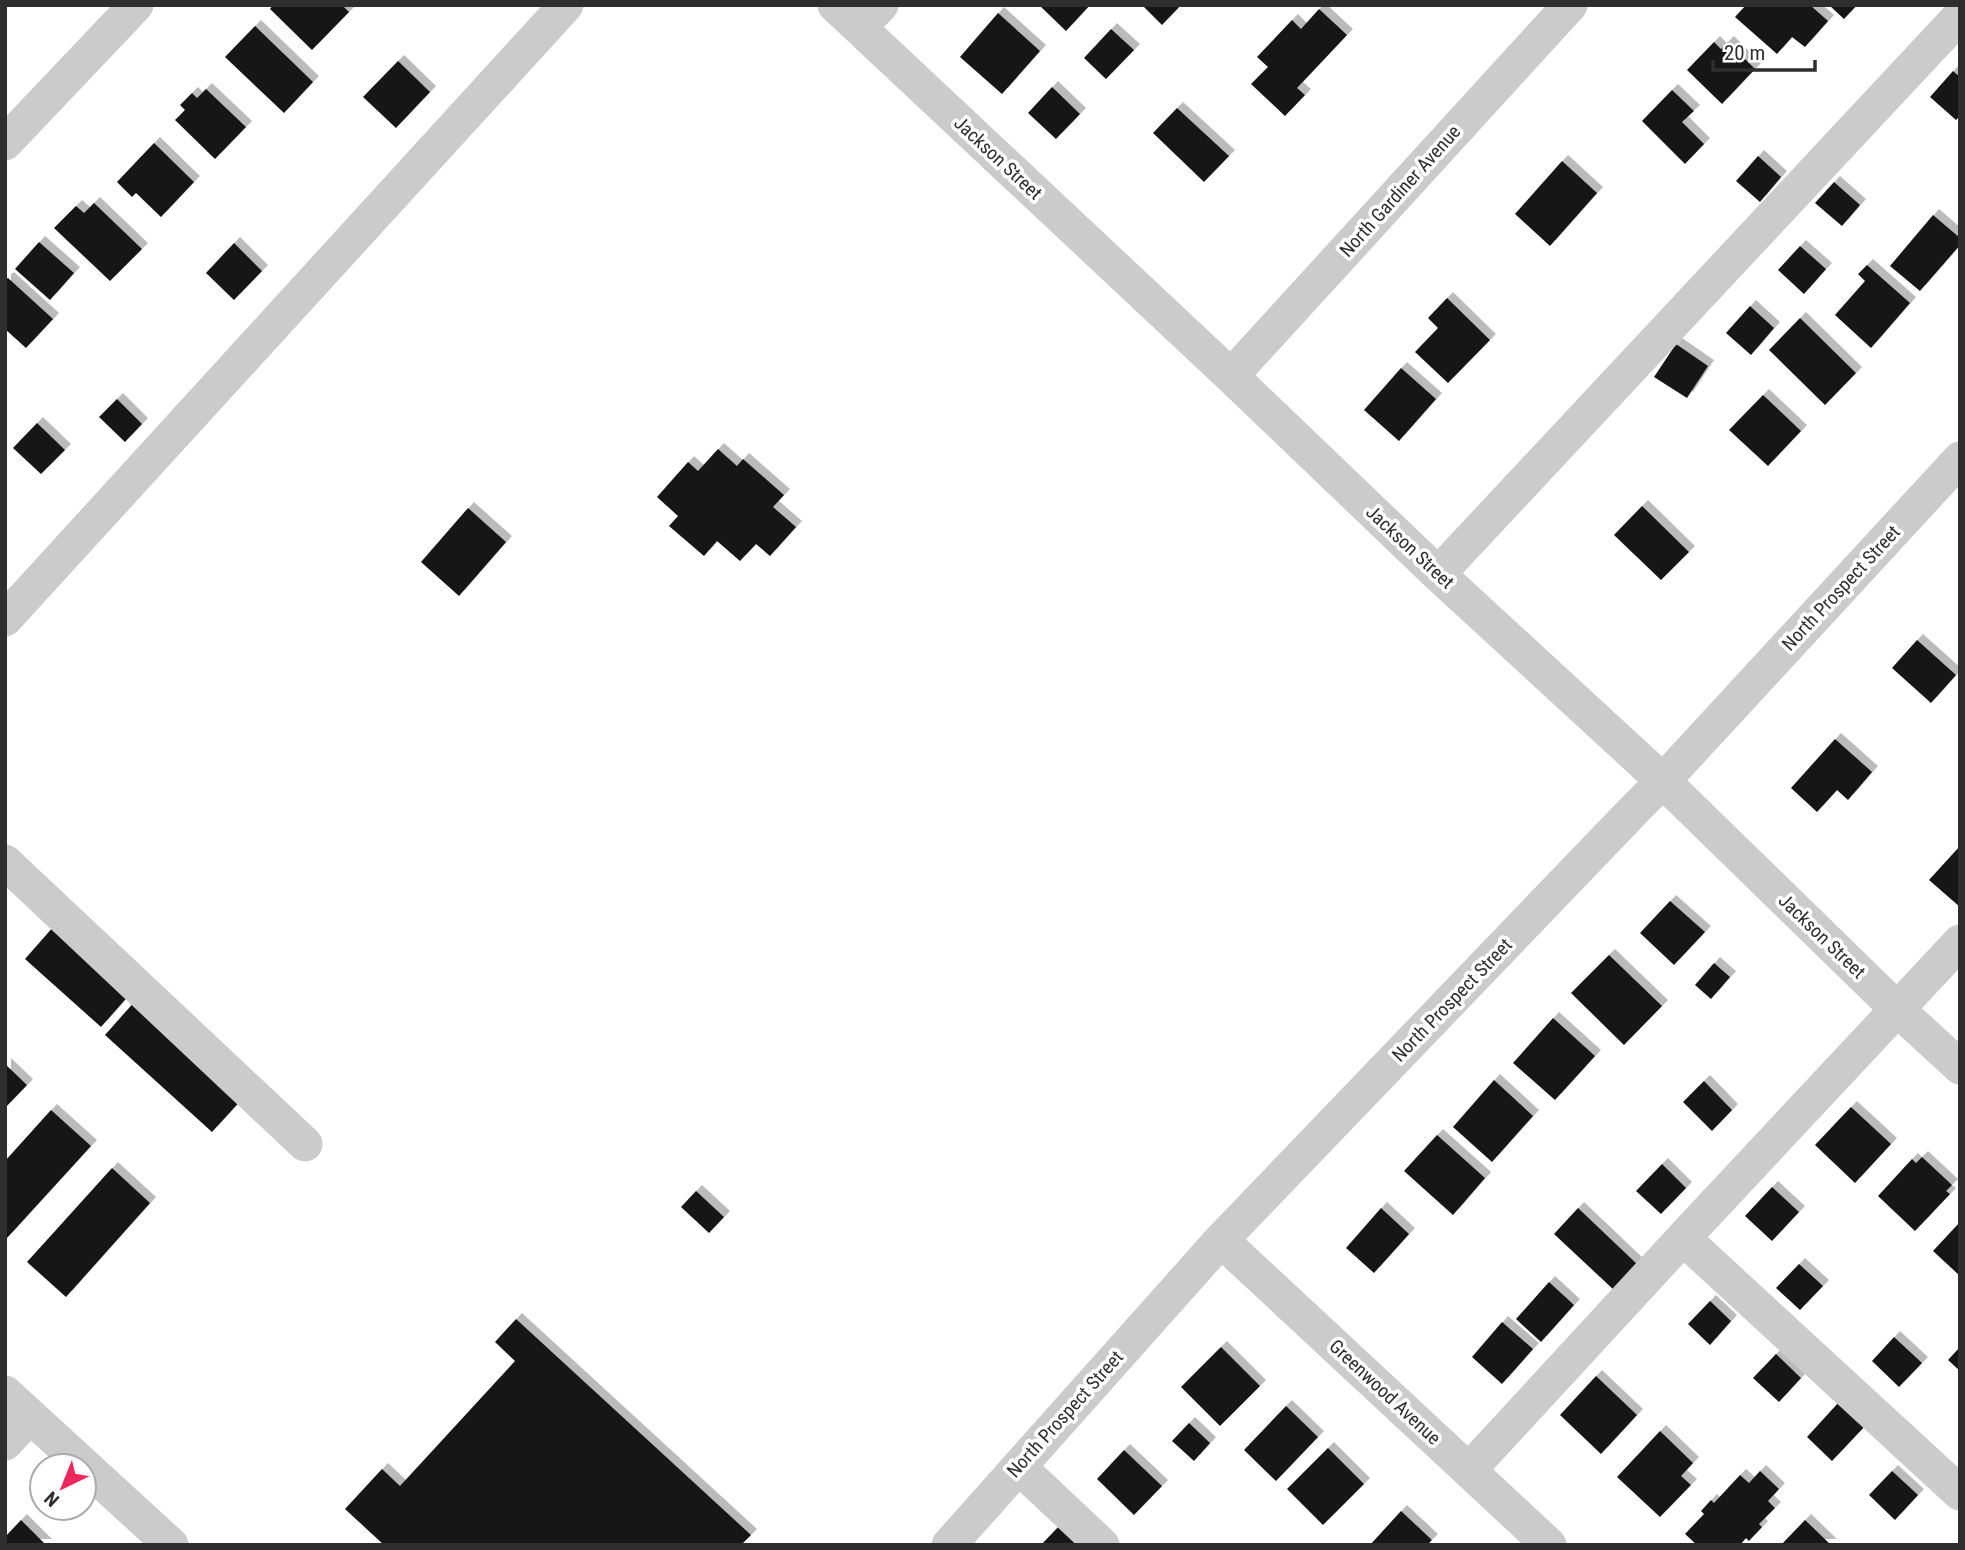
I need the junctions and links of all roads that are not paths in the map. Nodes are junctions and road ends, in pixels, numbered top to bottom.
1 (136, 5) edge
2 (566, 5) edge
3 (1570, 5) edge
4 (858, 13) edge
5 (1960, 16) edge
6 (5, 143) edge
7 (1231, 376) junction
8 (1960, 459) edge
9 (1438, 574) junction
10 (5, 619) edge
11 (1663, 781) junction
12 (5, 862) edge
13 (1960, 942) edge
14 (1897, 1009) junction
15 (1960, 1067) edge
16 (305, 1144) dead end
17 (1683, 1238) junction
18 (1221, 1240) junction
19 (5, 1393) edge
20 (30, 1416) junction
21 (5, 1443) edge
22 (1019, 1466) junction
23 (1469, 1470) junction
24 (1960, 1493) edge
25 (171, 1545) edge
26 (949, 1545) edge
27 (1102, 1545) edge
28 (1549, 1545) edge

1 - 6 street
2 - 10 street
3 - 7 street, North Gardiner Avenue
4 - 7 street, Jackson Street
5 - 9 street
7 - 9 street, Jackson Street
8 - 11 street, North Prospect Street
9 - 11 street, Jackson Street
11 - 14 street, Jackson Street
11 - 18 street, North Prospect Street
12 - 16 street
13 - 14 street
14 - 15 street, Jackson Street
14 - 17 street
17 - 23 street
17 - 24 street
18 - 22 street, North Prospect Street
18 - 23 street, Greenwood Avenue
19 - 20 street
20 - 21 street
20 - 25 street
22 - 26 street, North Prospect Street
22 - 27 street
23 - 28 street, Greenwood Avenue

